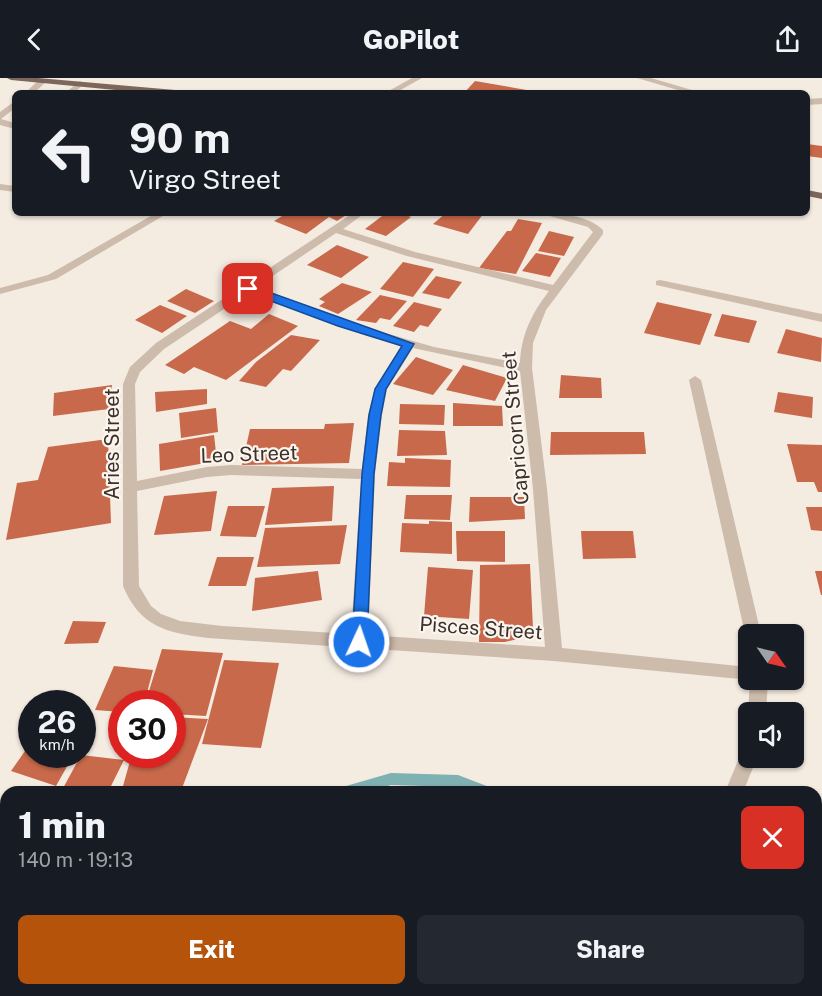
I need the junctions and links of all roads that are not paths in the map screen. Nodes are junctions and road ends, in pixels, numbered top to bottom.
1 (11, 78) edge
2 (418, 78) edge
3 (641, 78) edge
4 (43, 81) junction
5 (80, 84) junction
6 (32, 90) edge
7 (73, 90) edge
8 (142, 90) edge
9 (395, 90) edge
10 (687, 90) edge
11 (12, 107) edge
12 (0, 117) edge
13 (159, 216) edge
14 (356, 216) edge
15 (556, 216) edge
16 (336, 230) junction
17 (660, 283) dead end
18 (248, 289) junction
19 (555, 289) junction
20 (0, 291) edge
21 (822, 318) edge
22 (409, 344) junction
23 (526, 368) junction
24 (695, 380) dead end
25 (368, 474) junction
26 (132, 487) junction
27 (143, 610) joint
28 (751, 624) edge
29 (359, 642) junction
30 (554, 654) junction
31 (738, 673) edge
32 (744, 768) edge
33 (736, 786) edge

1 - 4 main road
2 - 9 street
3 - 10 street
4 - 5 main road
4 - 6 street
5 - 7 street
5 - 8 main road
11 - 12 street
13 - 20 street
14 - 16 street, Aries Street
15 - 19 street, Capricorn Street
16 - 18 street, Aries Street
16 - 19 street
17 - 21 street
18 - 22 street
18 - 26 street, Aries Street
19 - 23 street, Capricorn Street
22 - 23 street
22 - 25 street
23 - 30 street, Capricorn Street
24 - 28 street
25 - 26 street, Leo Street
25 - 29 street
26 - 27 street, Aries Street
27 - 29 street, Pisces Street
29 - 30 street, Pisces Street
30 - 31 street, Pisces Street
32 - 33 street

